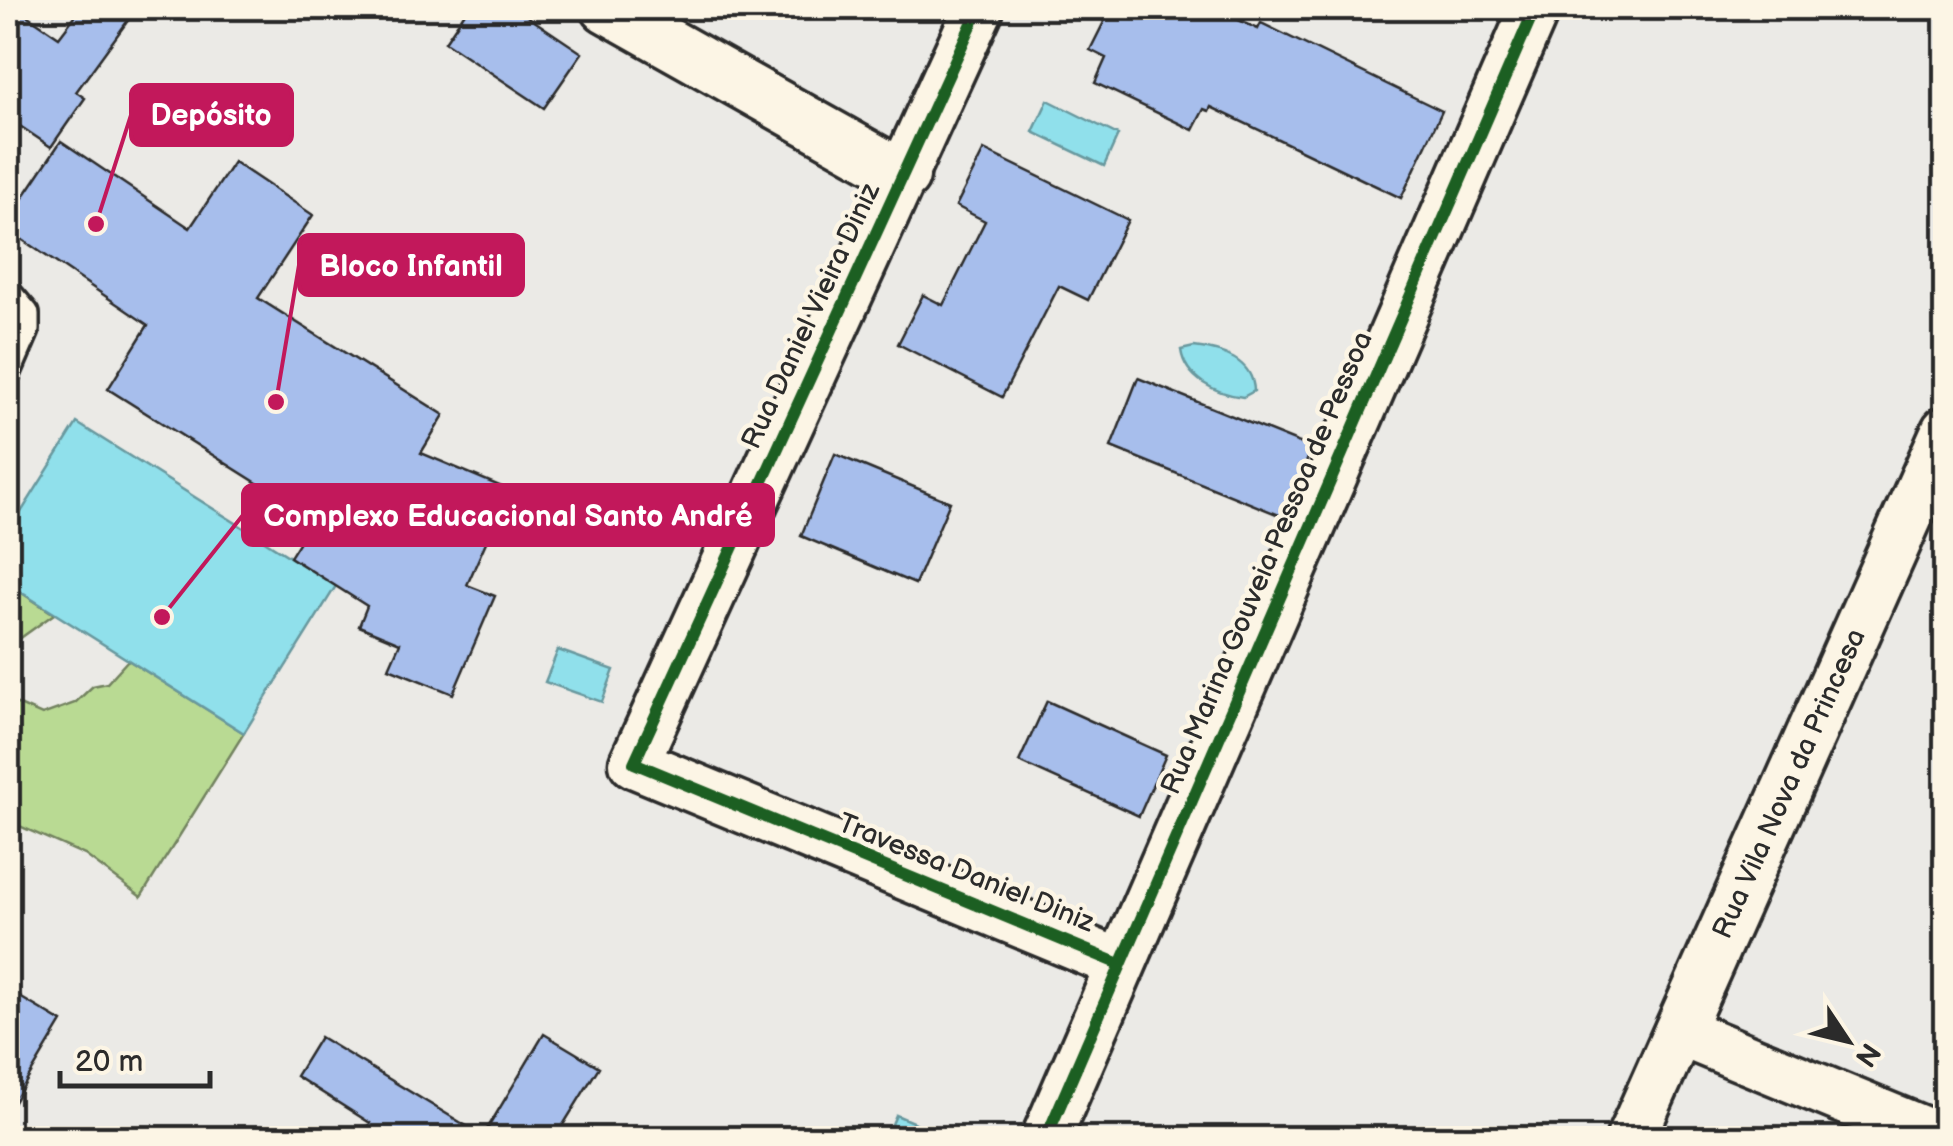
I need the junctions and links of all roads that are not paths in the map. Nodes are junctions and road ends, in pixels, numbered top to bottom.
1 (606, 8) edge
2 (979, 8) edge
3 (1535, 8) edge
4 (905, 176) junction
5 (8, 293) edge
6 (8, 372) edge
7 (1946, 431) edge
8 (1929, 514) edge
9 (792, 829) joint
10 (1120, 964) junction
11 (1679, 1032) junction
12 (1046, 1138) edge
13 (1631, 1138) edge
14 (1939, 1138) edge

1 - 4 street
2 - 4 street, Rua Daniel Vieira Diniz
3 - 10 street, Rua Marina Gouveia Pessoa de Pessoa
4 - 9 street, Rua Daniel Vieira Diniz
5 - 6 lane
7 - 8 street, Rua Vila Nova da Princesa
8 - 11 street, Rua Vila Nova da Princesa
9 - 10 street, Travessa Daniel Diniz
10 - 12 street, Rua Marina Gouveia Pessoa de Pessoa
11 - 13 street, Rua Vila Nova da Princesa
11 - 14 street

